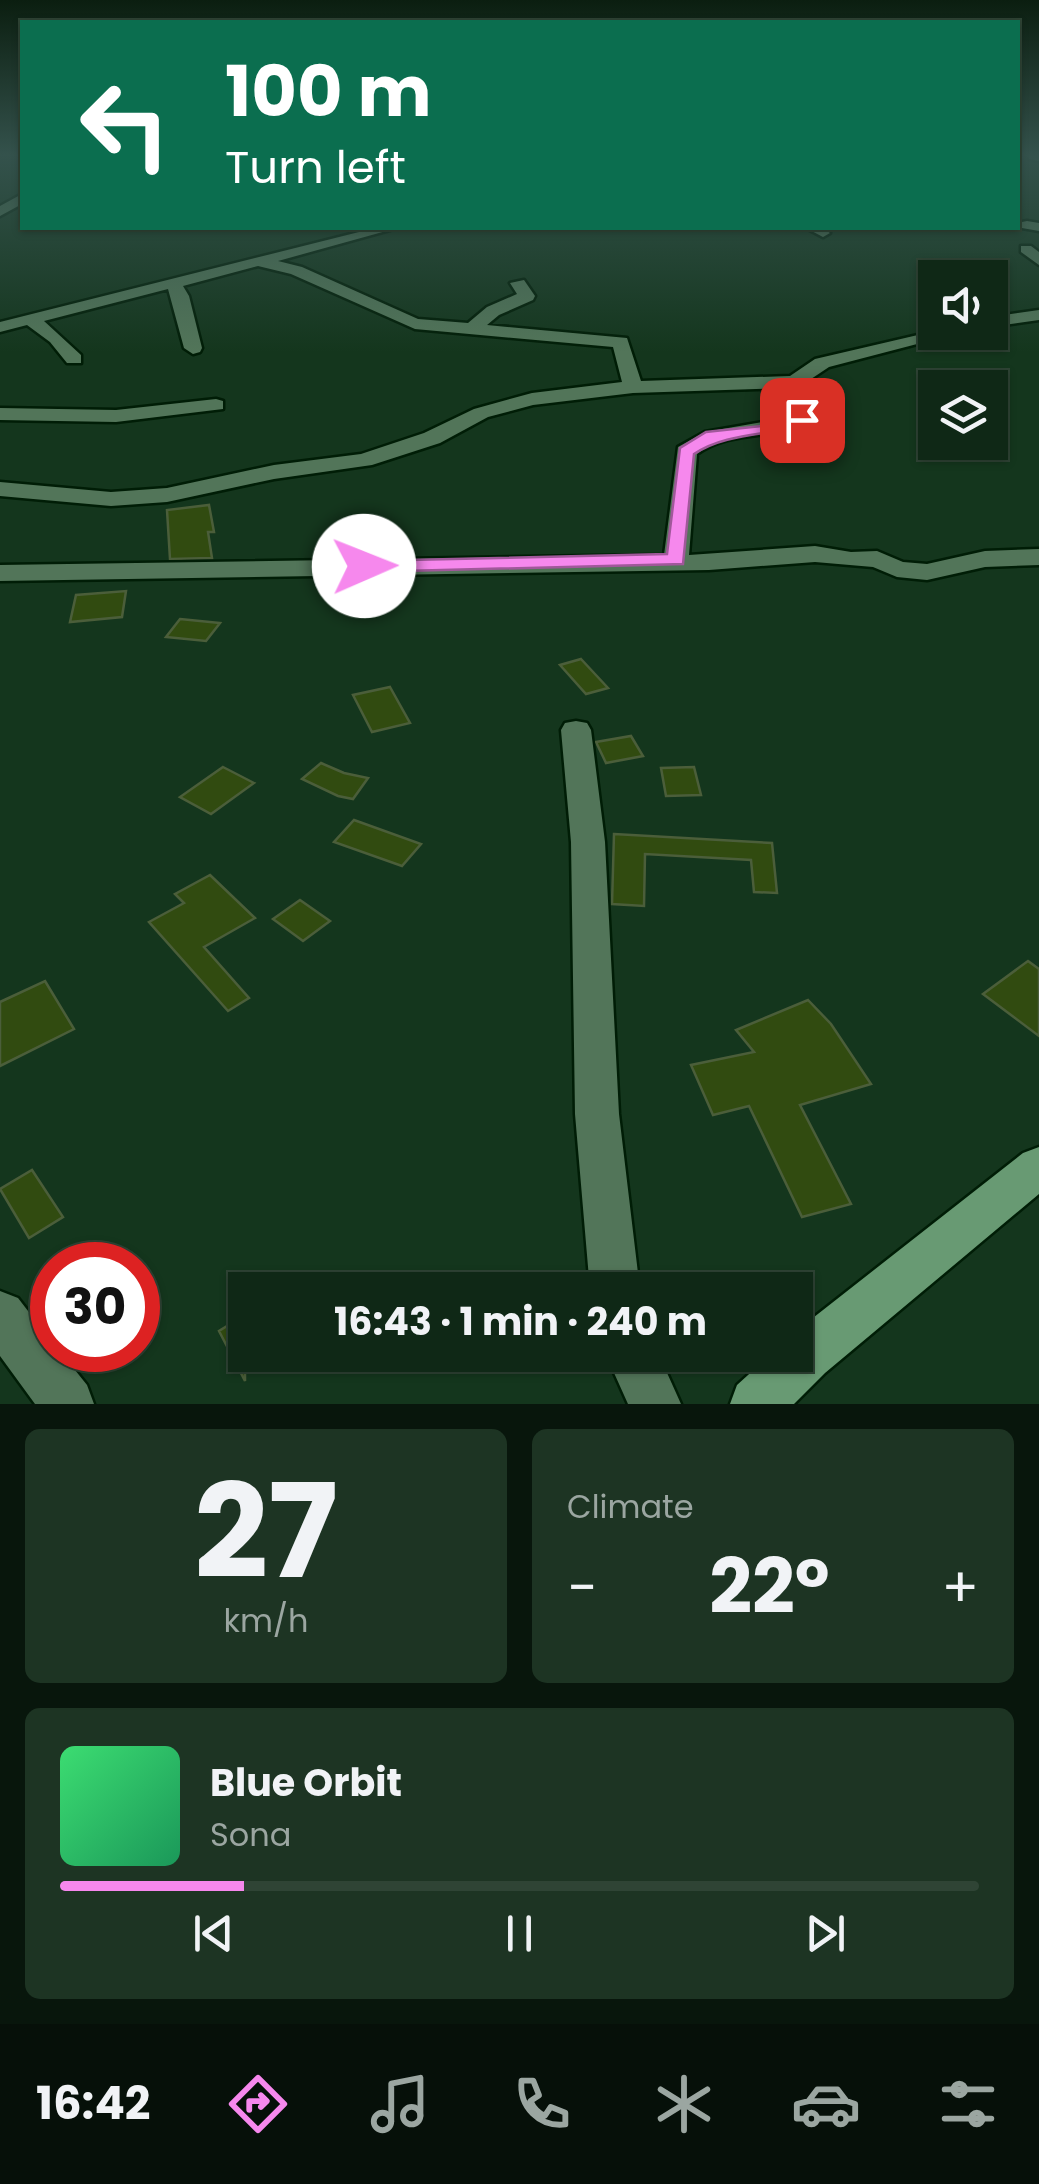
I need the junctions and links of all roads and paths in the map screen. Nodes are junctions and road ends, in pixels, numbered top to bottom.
1 (381, 230) edge
2 (340, 239) junction
3 (379, 252) dead end
4 (255, 261) junction
5 (518, 284) dead end
6 (177, 291) junction
7 (1039, 315) edge
8 (30, 319) junction
9 (1008, 319) edge
10 (0, 327) edge
11 (472, 329) junction
12 (918, 340) edge
13 (193, 348) dead end
14 (74, 360) dead end
15 (799, 382) junction
16 (633, 388) junction
17 (216, 405) dead end
18 (0, 414) edge
19 (0, 489) edge
20 (1039, 557) edge
21 (676, 560) junction
22 (0, 573) edge
23 (576, 730) dead end
24 (1039, 1167) edge
25 (614, 1272) edge
26 (0, 1315) edge
27 (640, 1372) edge
28 (68, 1404) edge
29 (655, 1404) edge
30 (756, 1404) edge

1 - 2 street
2 - 3 street
2 - 4 street
4 - 6 street
4 - 11 street
5 - 11 street
6 - 8 street
6 - 13 street
7 - 9 street
8 - 10 street
8 - 14 street
11 - 16 street
12 - 15 street
15 - 16 street
15 - 21 street
16 - 19 street
17 - 18 street
20 - 21 street
21 - 22 street
23 - 25 street
24 - 30 main road
26 - 28 street
27 - 29 street

